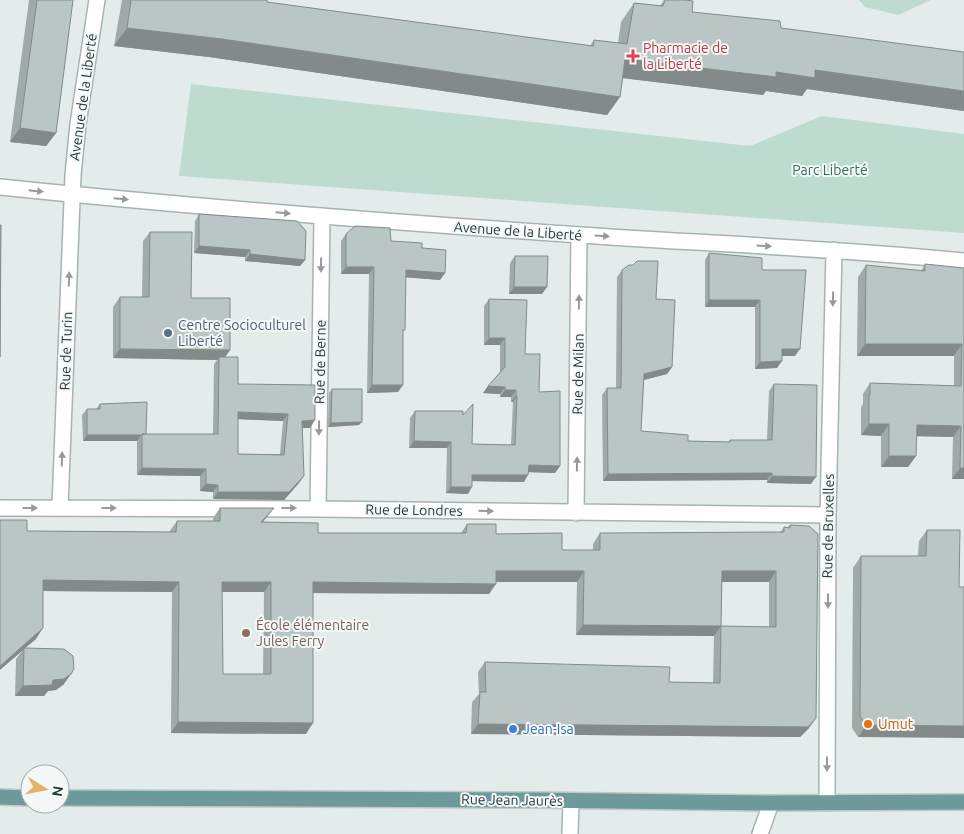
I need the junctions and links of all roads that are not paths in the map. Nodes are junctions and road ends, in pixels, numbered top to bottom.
1 (97, 0) edge
2 (0, 187) edge
3 (72, 194) junction
4 (322, 216) junction
5 (579, 235) junction
6 (834, 250) junction
7 (964, 260) edge
8 (0, 508) edge
9 (60, 508) junction
10 (318, 508) junction
11 (576, 513) junction
12 (828, 516) junction
13 (0, 797) edge
14 (20, 798) edge
15 (70, 798) edge
16 (571, 801) junction
17 (964, 802) edge
18 (771, 803) junction
19 (827, 803) junction
20 (570, 834) edge
21 (760, 834) edge

1 - 3 street, Avenue de la Liberté
2 -> 3 street, Avenue de la Liberté
3 -> 4 street, Avenue de la Liberté
9 -> 3 street, Rue de Turin
4 - 5 street, Avenue de la Liberté
4 -> 10 street, Rue de Berne
5 -> 6 street, Avenue de la Liberté
11 -> 5 street, Rue de Milan
6 - 7 street, Avenue de la Liberté
6 -> 12 street, Rue de Bruxelles
8 -> 9 street, Rue de Londres
9 -> 10 street, Rue de Londres
10 -> 11 street, Rue de Londres
11 - 12 street, Rue de Londres
12 -> 19 street, Rue de Bruxelles
13 - 14 main road
15 - 16 main road, Rue Jean Jaurès
16 - 18 main road, Rue Jean Jaurès
16 - 20 street
17 - 19 main road, Rue Jean Jaurès
18 - 19 main road, Rue Jean Jaurès
18 - 21 street

